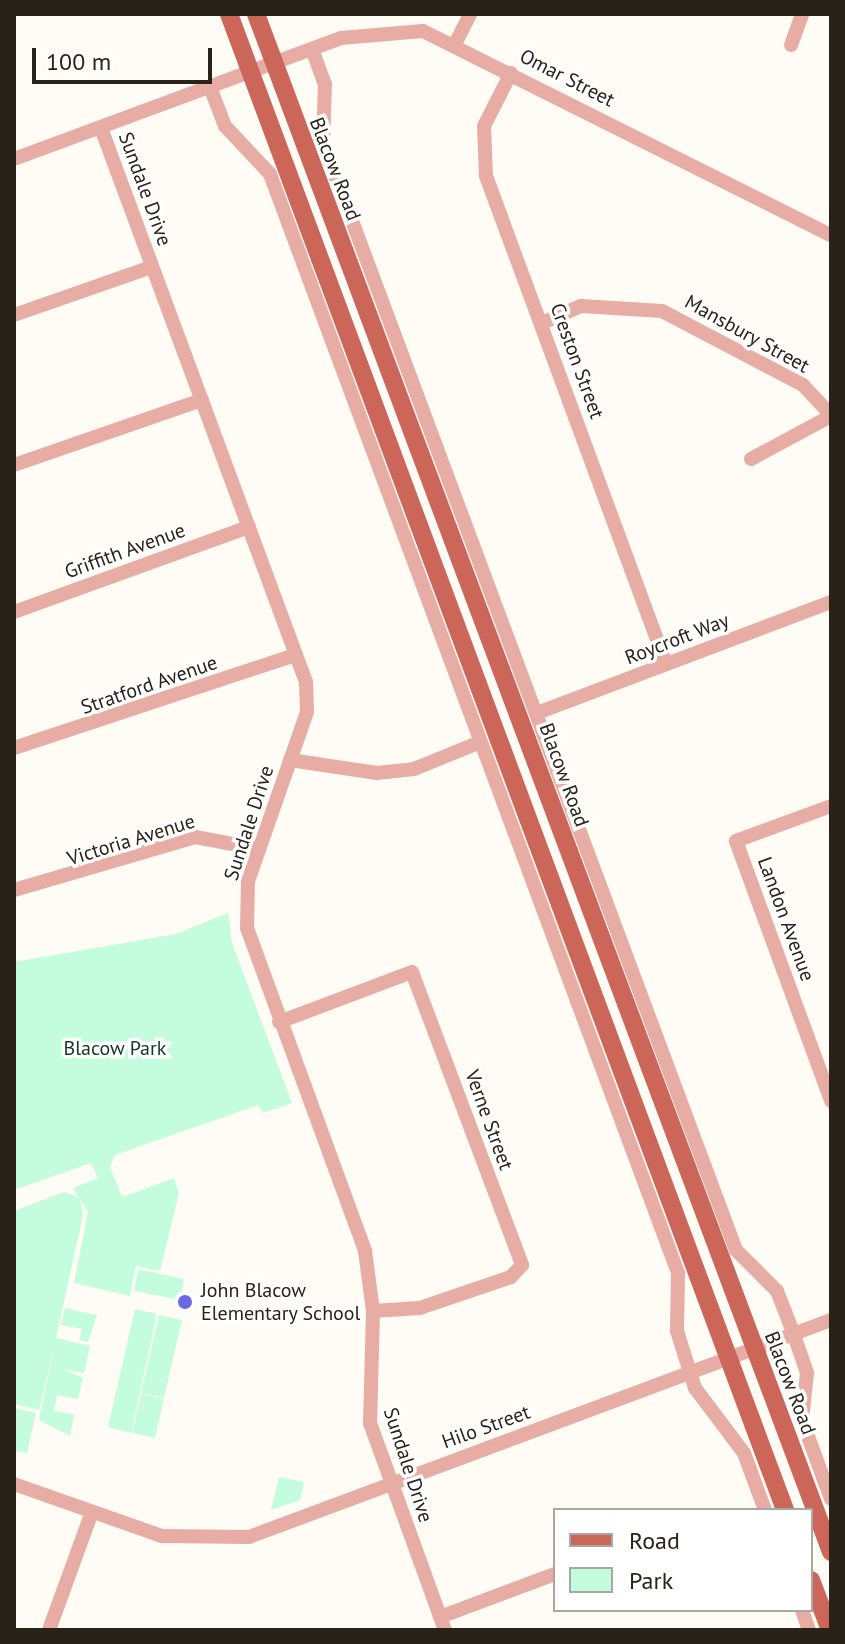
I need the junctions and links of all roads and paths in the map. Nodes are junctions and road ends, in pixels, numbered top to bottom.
1 (229, 14) edge
2 (256, 14) edge
3 (470, 14) edge
4 (802, 14) edge
5 (456, 42) junction
6 (791, 45) dead end
7 (312, 49) junction
8 (273, 64) junction
9 (251, 72) junction
10 (511, 73) junction
11 (210, 87) junction
12 (101, 128) junction
13 (14, 159) edge
14 (831, 235) edge
15 (152, 267) junction
16 (14, 315) edge
17 (542, 323) junction
18 (202, 400) junction
19 (831, 415) edge
20 (751, 459) dead end
21 (14, 465) edge
22 (249, 527) junction
23 (831, 602) edge
24 (14, 612) edge
25 (296, 655) junction
26 (666, 664) junction
27 (537, 713) junction
28 (478, 743) junction
29 (14, 748) edge
30 (290, 760) junction
31 (831, 806) edge
32 (259, 849) junction
33 (14, 890) edge
34 (279, 1022) junction
35 (831, 1101) edge
36 (373, 1311) junction
37 (831, 1320) edge
38 (793, 1332) junction
39 (753, 1347) junction
40 (727, 1357) junction
41 (689, 1373) junction
42 (14, 1484) edge
43 (390, 1484) junction
44 (831, 1499) edge
45 (764, 1508) edge
46 (784, 1508) edge
47 (92, 1512) junction
48 (831, 1552) edge
49 (553, 1575) edge
50 (813, 1585) edge
51 (442, 1624) edge
52 (49, 1630) edge
53 (830, 1630) edge

1 - 9 main road
2 - 8 main road, Blacow Road
3 - 5 street
4 - 6 street
5 - 7 street, Omar Street
5 - 10 street, Omar Street
7 - 8 street, Omar Street
7 - 27 street, Blacow Road
8 - 9 street, Omar Street
8 - 39 main road, Blacow Road
9 - 11 street, Omar Street
9 - 40 main road
10 - 14 street, Omar Street
10 - 17 street, Creston Street
11 - 12 street, Omar Street
11 - 28 street
12 - 13 street, Omar Street
12 - 15 street, Sundale Drive
15 - 16 street
15 - 18 street, Sundale Drive
17 - 19 street, Mansbury Street
17 - 26 street, Creston Street
18 - 21 street
18 - 22 street, Sundale Drive
19 - 20 street
22 - 24 street, Griffith Avenue
22 - 25 street, Sundale Drive
23 - 26 street, Roycroft Way
25 - 29 street, Stratford Avenue
25 - 30 street, Sundale Drive
26 - 27 street, Roycroft Way
27 - 38 street, Blacow Road
28 - 30 street
28 - 41 street
30 - 32 street, Sundale Drive
31 - 35 street, Landon Avenue
32 - 33 street, Victoria Avenue
32 - 34 street, Sundale Drive
34 - 36 street, Sundale Drive
34 - 36 street, Verne Street
36 - 43 street, Sundale Drive
37 - 38 street, Hilo Street
38 - 39 street, Hilo Street
38 - 44 street, Blacow Road
39 - 40 street, Hilo Street
39 - 48 main road, Blacow Road
40 - 41 street, Hilo Street
40 - 46 main road
41 - 43 street, Hilo Street
41 - 45 street
42 - 47 street, Hilo Street
43 - 47 street, Hilo Street
43 - 51 street, Sundale Drive
47 - 52 street
49 - 51 street
50 - 53 main road

